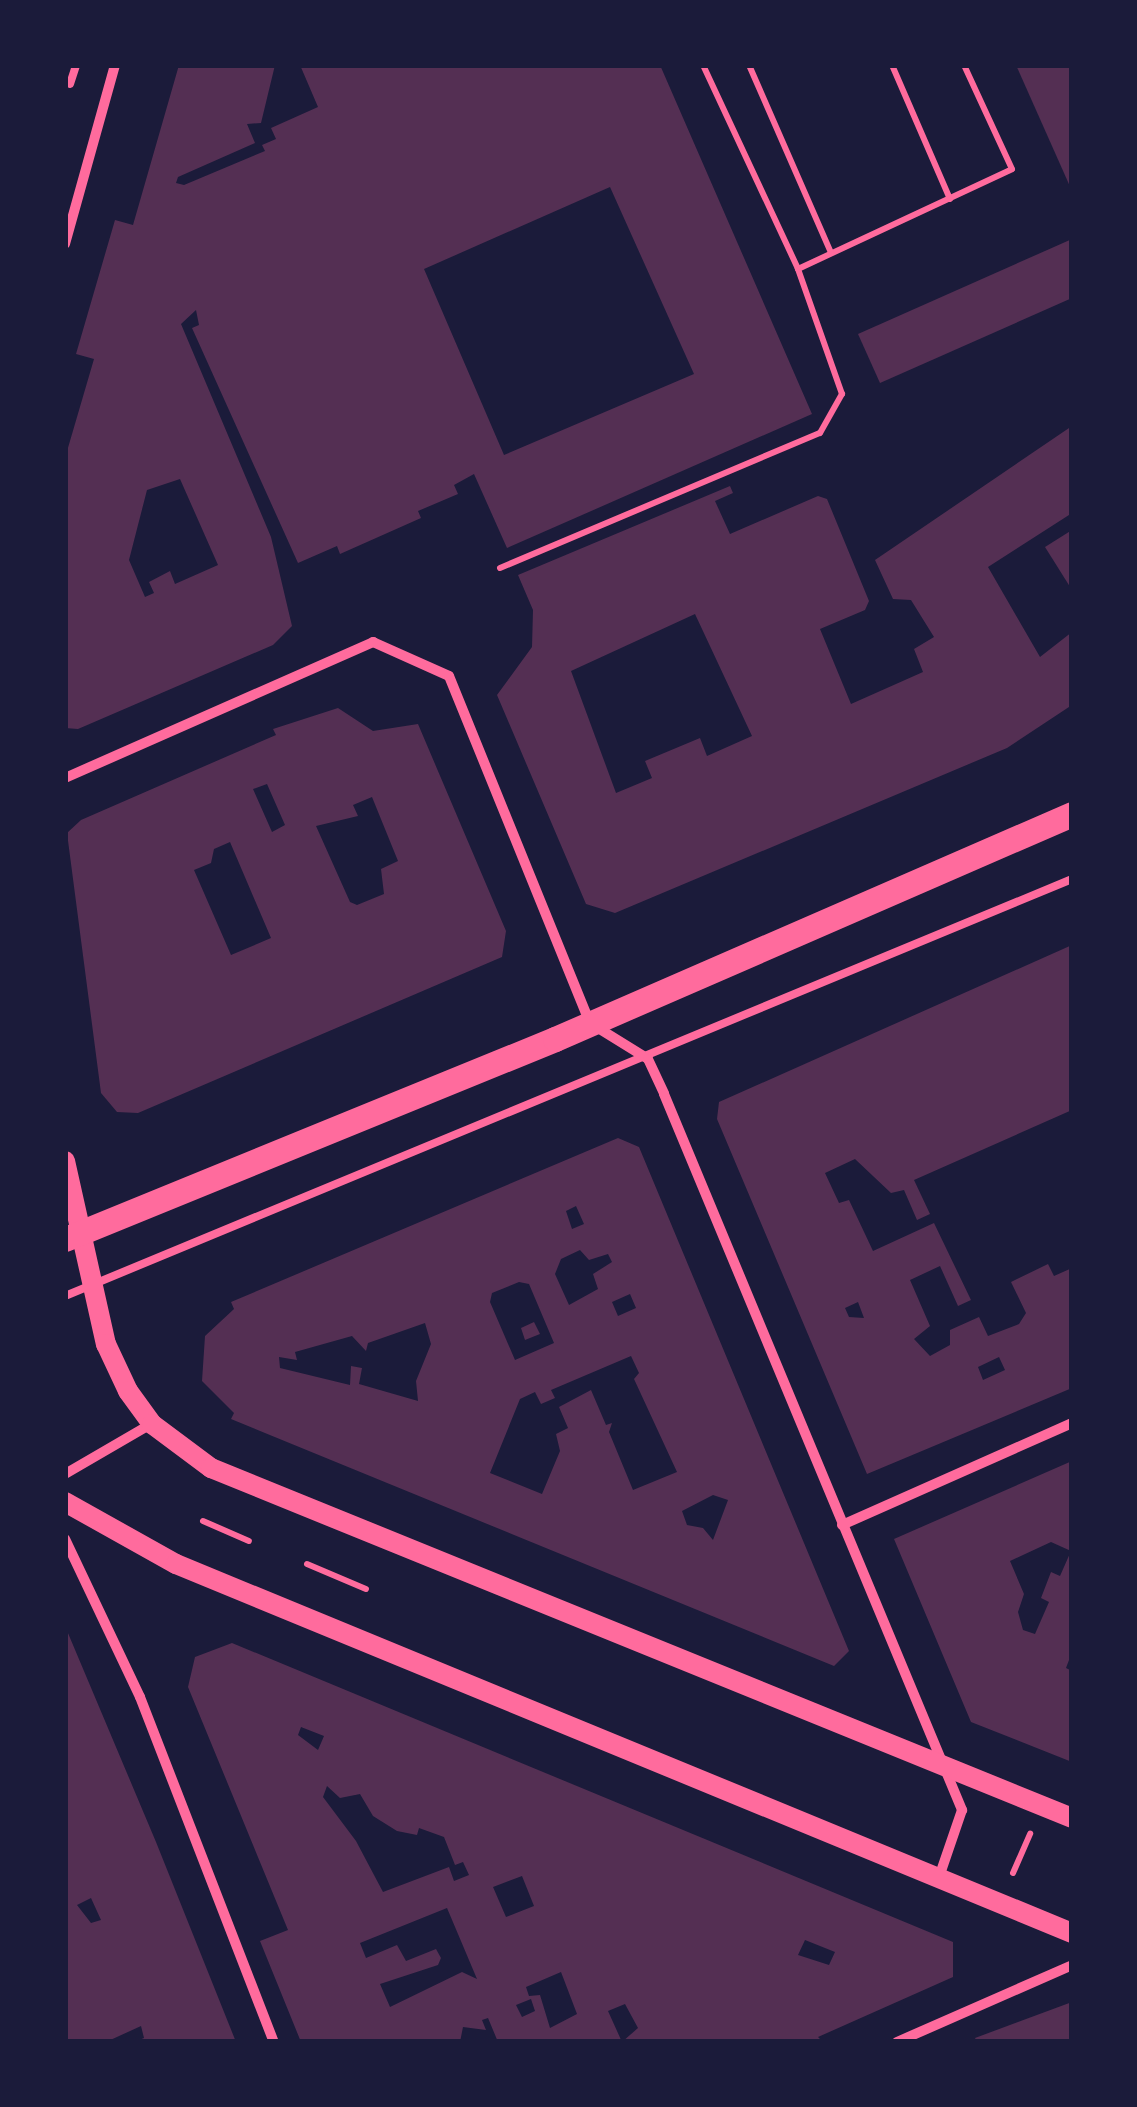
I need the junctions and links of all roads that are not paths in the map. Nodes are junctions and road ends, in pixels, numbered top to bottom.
1 (76, 65) edge
2 (115, 65) edge
3 (70, 84) dead end
4 (65, 244) edge
5 (65, 778) edge
6 (1072, 814) edge
7 (1072, 879) edge
8 (590, 1024) junction
9 (648, 1059) junction
10 (65, 1161) edge
11 (70, 1235) edge
12 (93, 1288) junction
13 (65, 1296) edge
14 (1072, 1423) edge
15 (152, 1424) junction
16 (65, 1474) edge
17 (65, 1502) edge
18 (842, 1525) junction
19 (65, 1539) edge
20 (941, 1766) junction
21 (1072, 1818) edge
22 (938, 1877) junction
23 (1072, 1933) edge
24 (1072, 1965) edge
25 (274, 2042) edge
26 (897, 2042) edge

1 - 3 lane
2 - 4 street
5 - 8 street
6 - 8 main road
7 - 9 lane
8 - 9 street
8 - 11 main road
9 - 12 lane
9 - 18 street
10 - 11 main road
11 - 12 main road
12 - 13 lane
12 - 15 main road
14 - 18 street
15 - 16 street
15 - 20 main road
17 - 22 main road
18 - 20 street
19 - 25 street
20 - 21 main road
20 - 22 street
22 - 23 main road
24 - 26 street

